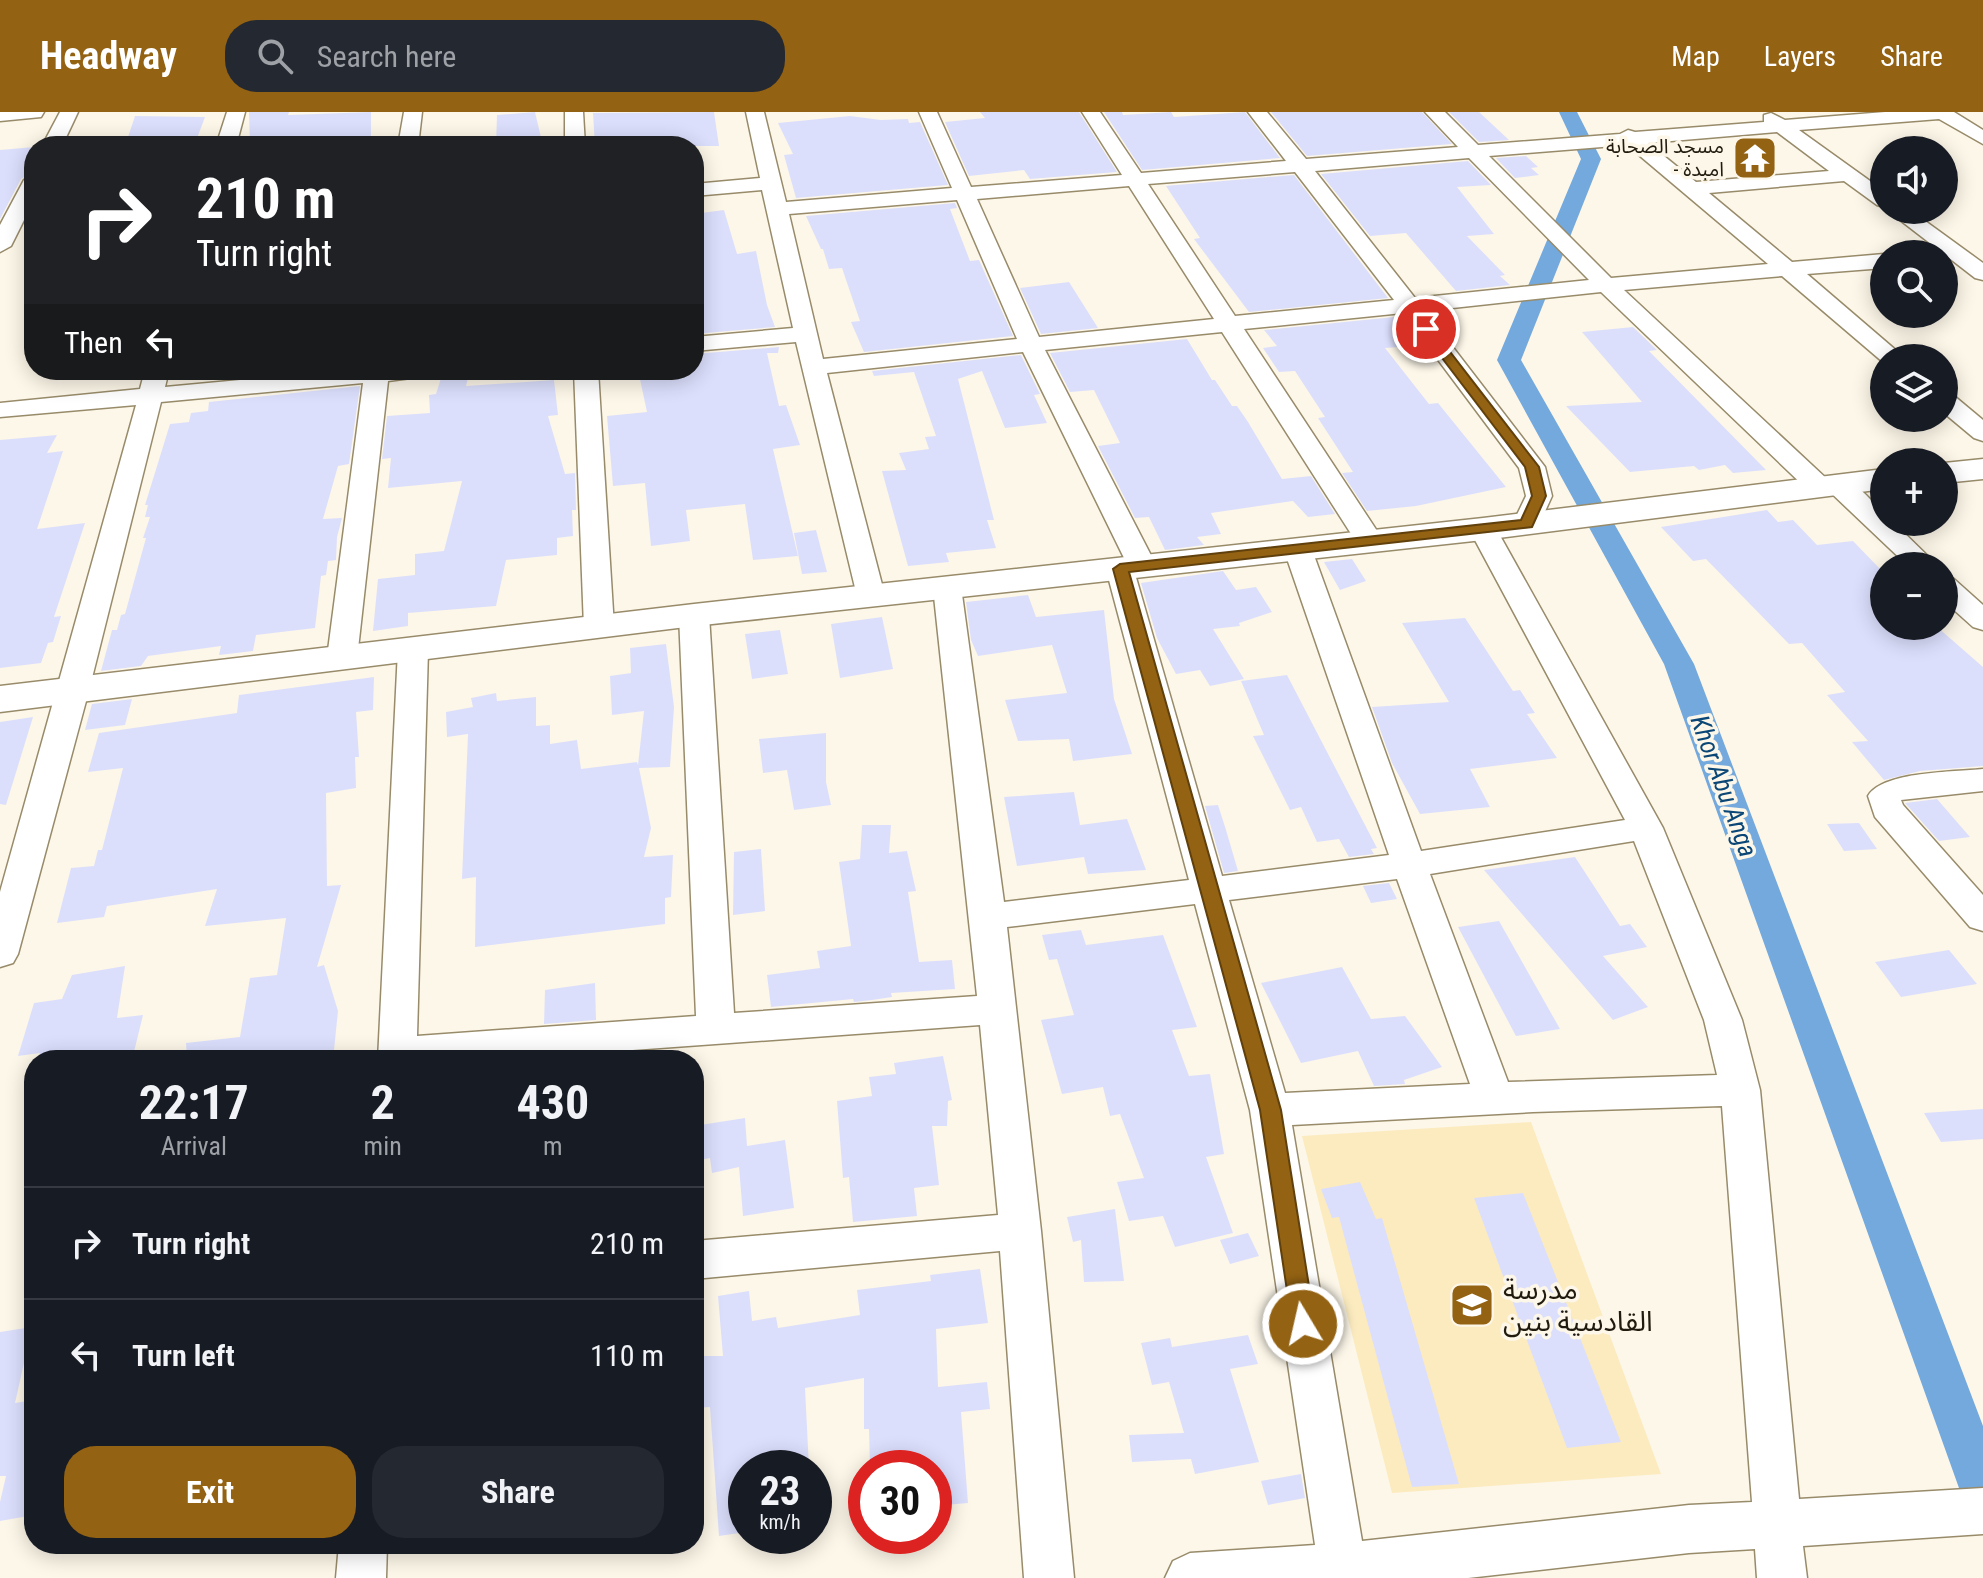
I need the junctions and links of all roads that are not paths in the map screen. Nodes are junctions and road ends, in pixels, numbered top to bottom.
1 (32, 112) edge
2 (69, 112) edge
3 (236, 112) edge
4 (413, 112) edge
5 (574, 112) edge
6 (755, 112) edge
7 (928, 112) edge
8 (1091, 112) edge
9 (1257, 112) edge
10 (1434, 112) edge
11 (1761, 112) edge
12 (1942, 112) edge
13 (0, 114) edge
14 (1779, 125) junction
15 (57, 136) edge
16 (229, 136) edge
17 (409, 136) edge
18 (575, 136) edge
19 (1628, 136) junction
20 (1983, 138) edge
21 (1474, 150) junction
22 (1300, 163) junction
23 (1848, 175) junction
24 (1132, 178) junction
25 (771, 183) junction
26 (704, 189) edge
27 (1690, 189) junction
28 (1870, 191) edge
29 (963, 192) junction
30 (24, 199) edge
31 (777, 209) junction
32 (1913, 224) edge
33 (1932, 240) edge
34 (23, 244) dead end
35 (0, 246) edge
36 (1983, 253) edge
37 (1958, 255) edge
38 (1958, 260) edge
39 (1870, 262) edge
40 (1786, 270) junction
41 (1983, 273) edge
42 (1606, 285) junction
43 (1408, 306) junction
44 (1227, 324) junction
45 (807, 334) junction
46 (704, 343) edge
47 (1876, 344) edge
48 (1031, 345) junction
49 (813, 367) junction
50 (215, 380) edge
51 (376, 380) edge
52 (587, 380) edge
53 (154, 383) edge
54 (0, 410) edge
55 (1958, 412) edge
56 (1983, 433) edge
57 (1983, 469) edge
58 (1958, 472) edge
59 (1870, 480) edge
60 (1828, 485) junction
61 (1535, 522) junction
62 (1483, 529) junction
63 (1369, 540) junction
64 (1297, 547) junction
65 (1907, 552) edge
66 (1132, 568) junction
67 (947, 587) junction
68 (871, 596) junction
69 (1958, 598) edge
70 (694, 615) junction
71 (1983, 621) edge
72 (599, 627) junction
73 (413, 650) junction
74 (342, 658) junction
75 (74, 690) junction
76 (0, 699) edge
77 (1983, 780) edge
78 (1646, 828) junction
79 (1409, 865) junction
80 (1210, 891) junction
81 (988, 917) junction
82 (1983, 918) edge
83 (0, 954) edge
84 (997, 1009) junction
85 (716, 1031) junction
86 (397, 1050) edge
87 (474, 1050) edge
88 (1740, 1090) junction
89 (1495, 1098) junction
90 (1270, 1110) junction
91 (1020, 1231) junction
92 (704, 1259) edge
93 (1983, 1511) edge
94 (1777, 1524) junction
95 (362, 1554) edge
96 (1342, 1573) edge
97 (361, 1578) edge
98 (1049, 1578) edge
99 (1190, 1578) edge
100 (1782, 1578) edge

1 - 13 street
2 - 15 street
3 - 16 street
4 - 17 street
5 - 18 street
6 - 25 street
7 - 29 street
8 - 24 street
9 - 22 street
10 - 21 street
11 - 14 street
12 - 14 street
12 - 20 street
14 - 19 street
14 - 23 street
19 - 21 street
19 - 27 street
21 - 22 street
21 - 42 street
22 - 24 street
22 - 43 street
23 - 27 street
23 - 28 street
24 - 29 street
24 - 44 street
25 - 26 street
25 - 31 street
27 - 40 street
29 - 31 street
29 - 48 street
30 - 35 street
31 - 45 street
32 - 33 street
34 - 35 street
36 - 37 street
38 - 41 street
39 - 40 street
40 - 42 street
40 - 47 street
42 - 43 street
42 - 60 street
43 - 44 street
43 - 61 street
44 - 48 street
44 - 63 street
45 - 46 street
45 - 49 street
48 - 49 street
48 - 66 street
49 - 68 street
50 - 53 street
51 - 74 street
52 - 72 street
53 - 54 street
53 - 75 street
55 - 56 street
57 - 58 street
59 - 60 street
60 - 61 street
60 - 65 street
61 - 62 street
62 - 63 street
62 - 78 street
63 - 64 street
64 - 66 street
64 - 79 street
66 - 67 street
66 - 80 street
67 - 68 street
67 - 81 street
68 - 70 street
69 - 71 street
70 - 72 street
70 - 85 street
72 - 73 street
73 - 74 street
73 - 86 street
74 - 75 street
75 - 76 street
75 - 83 street
77 - 82 street
78 - 79 street
78 - 88 street
79 - 80 street
79 - 89 street
80 - 81 street
80 - 90 street
81 - 84 street
84 - 85 street
84 - 91 street
85 - 87 street
88 - 89 street
88 - 94 street
89 - 90 street
90 - 96 street
91 - 92 street
91 - 98 street
93 - 94 street
94 - 96 street
94 - 100 street
95 - 97 street
96 - 99 street

